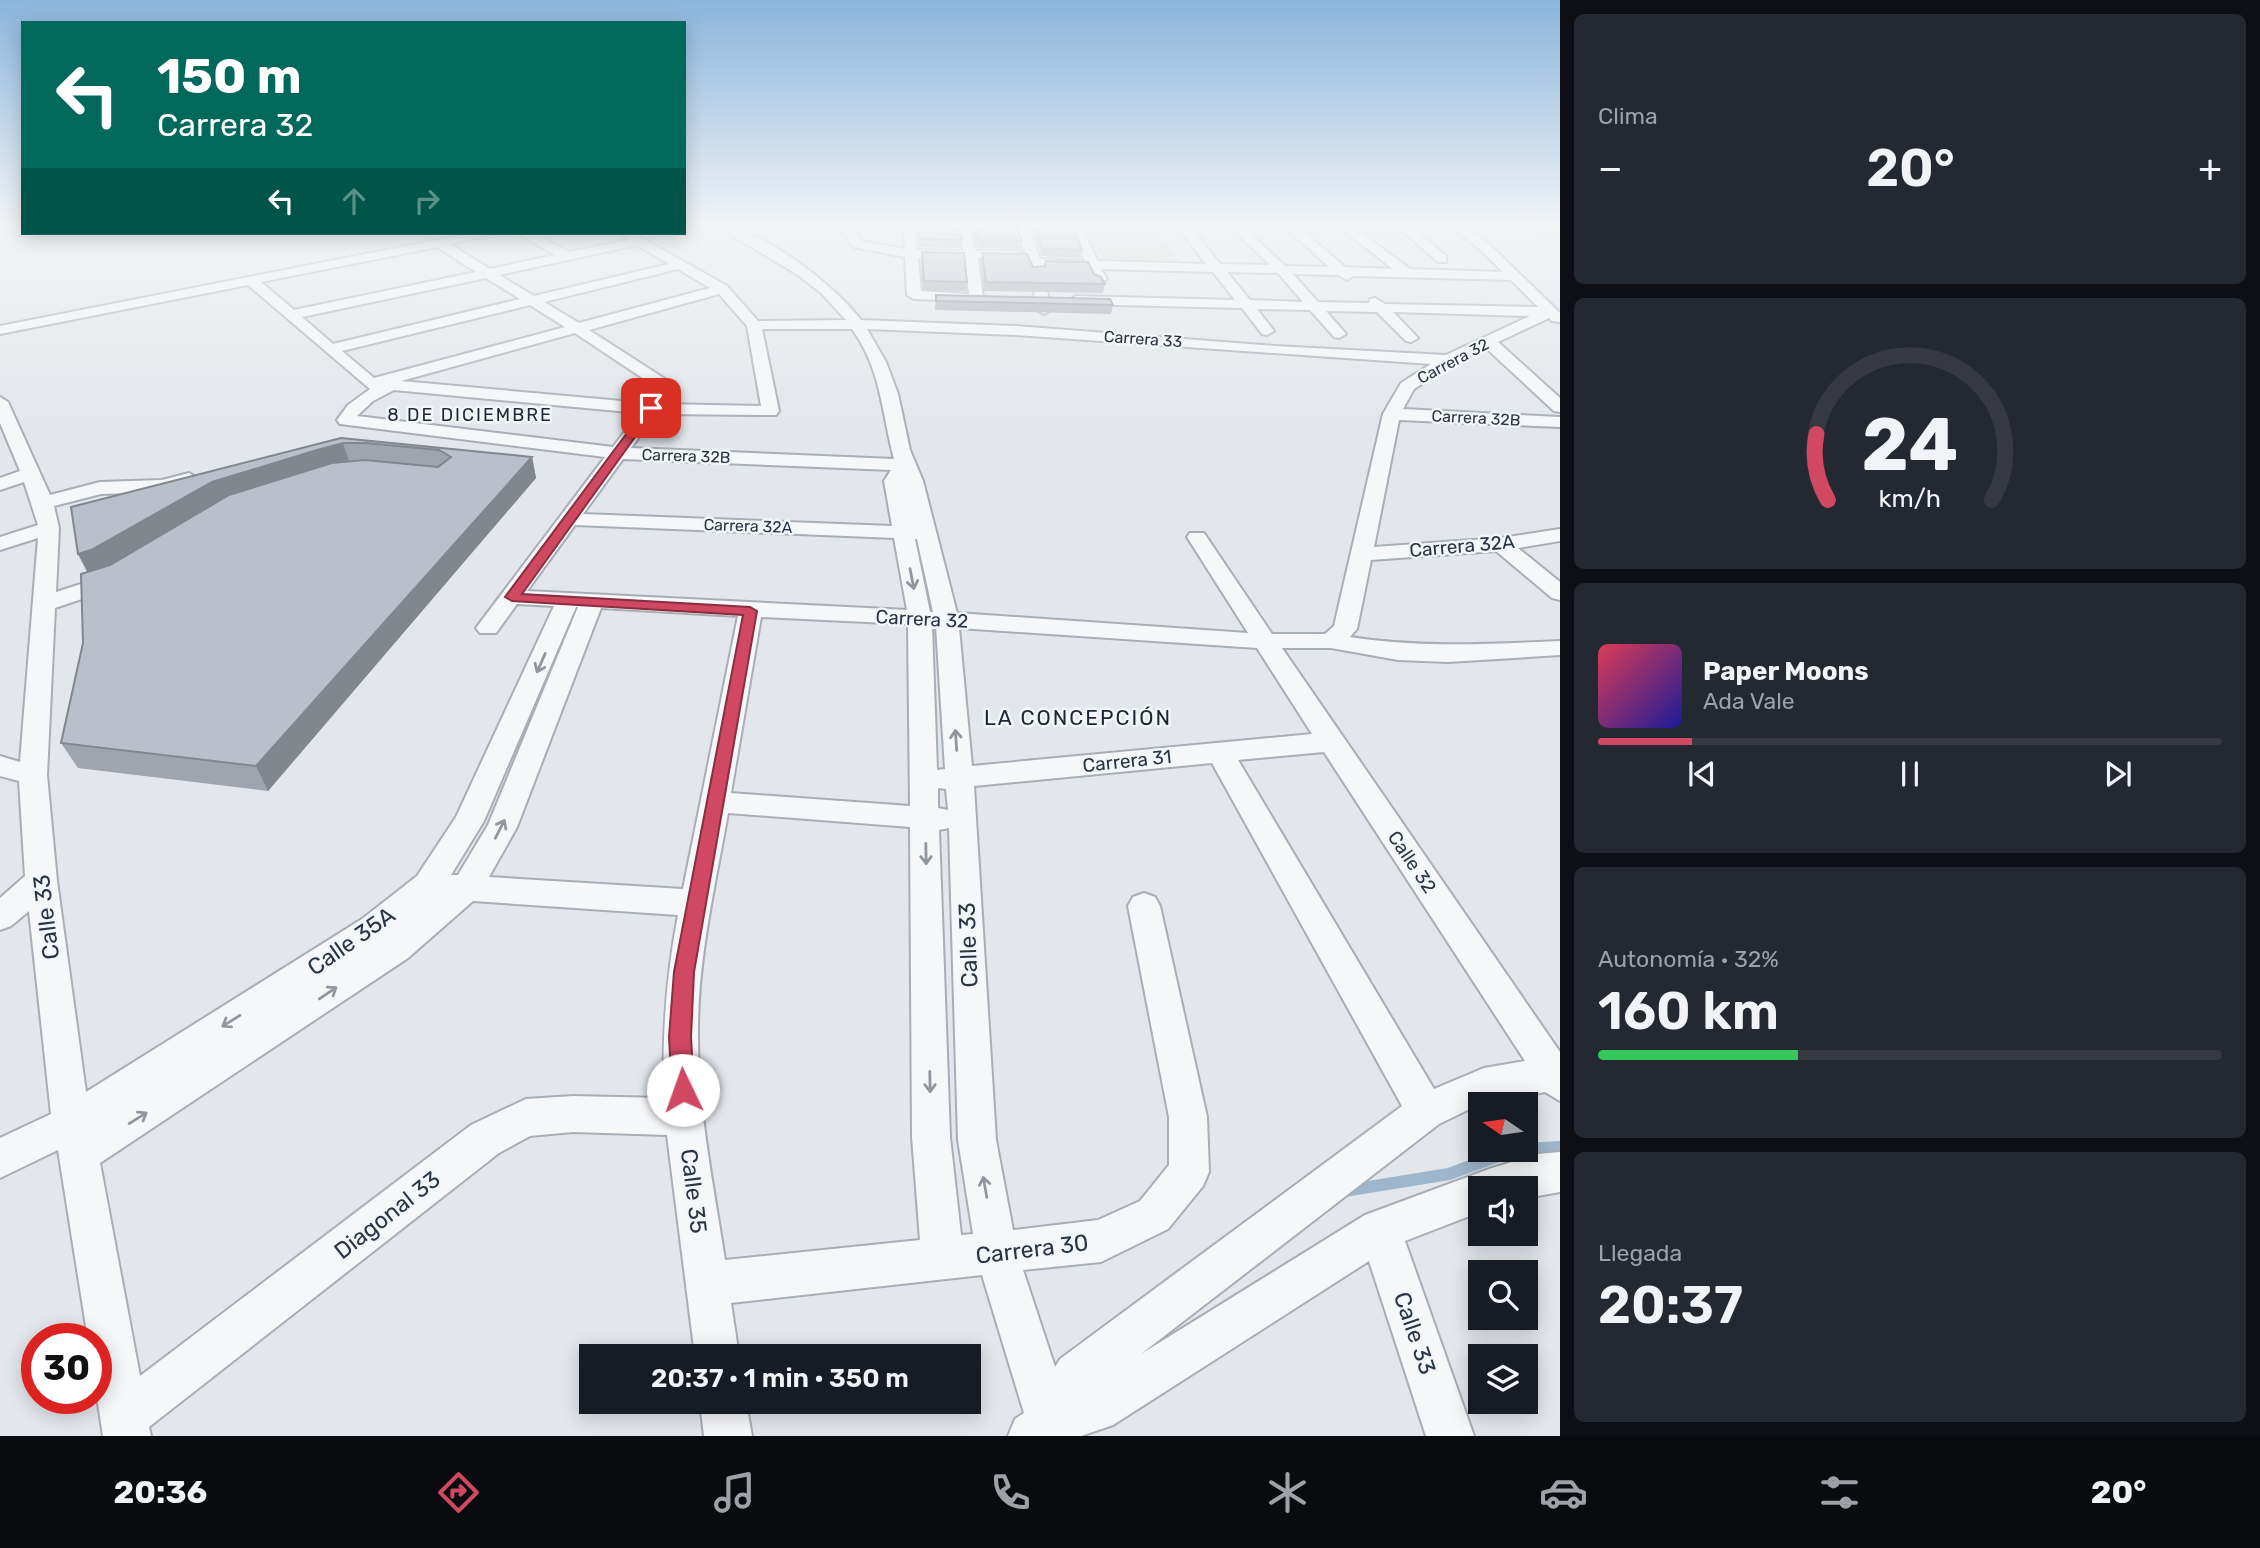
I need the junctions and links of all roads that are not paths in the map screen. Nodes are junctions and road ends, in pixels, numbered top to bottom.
1 (191, 292) edge
2 (265, 292) edge
3 (401, 292) edge
4 (519, 292) edge
5 (566, 292) edge
6 (711, 292) edge
7 (725, 292) edge
8 (829, 292) edge
9 (914, 292) edge
10 (980, 292) edge
11 (1041, 292) edge
12 (1106, 292) edge
13 (1174, 292) edge
14 (1236, 292) edge
15 (1302, 292) edge
16 (1364, 292) edge
17 (1430, 292) edge
18 (1532, 292) edge
19 (396, 293) joint
20 (1023, 299) edge
21 (532, 300) junction
22 (1181, 303) junction
23 (1044, 304) junction
24 (1246, 304) junction
25 (1314, 306) junction
26 (1381, 308) junction
27 (1451, 309) junction
28 (1115, 312) junction
29 (1554, 312) edge
30 (291, 315) junction
31 (1192, 321) dead end
32 (856, 324) junction
33 (754, 325) junction
34 (577, 328) junction
35 (0, 330) edge
36 (1267, 331) dead end
37 (1339, 334) dead end
38 (1133, 338) junction
39 (1411, 338) dead end
40 (1489, 342) junction
41 (330, 349) junction
42 (1448, 360) junction
43 (0, 401) edge
44 (1560, 407) edge
45 (651, 408) junction
46 (1392, 414) junction
47 (1560, 422) edge
48 (615, 453) junction
49 (903, 465) junction
50 (213, 473) edge
51 (30, 474) junction
52 (0, 484) edge
53 (46, 515) junction
54 (568, 519) junction
55 (915, 532) junction
56 (1560, 536) edge
57 (1198, 537) dead end
58 (0, 544) edge
59 (1501, 544) junction
60 (1363, 554) junction
61 (134, 570) edge
62 (1560, 593) edge
63 (512, 597) junction
64 (580, 601) junction
65 (44, 604) junction
66 (750, 611) junction
67 (934, 619) junction
68 (488, 628) dead end
69 (1264, 640) junction
70 (1331, 641) junction
71 (1560, 648) edge
72 (1331, 742) junction
73 (1219, 751) junction
74 (0, 766) edge
75 (33, 775) junction
76 (923, 778) junction
77 (959, 779) junction
78 (716, 802) junction
79 (925, 818) junction
80 (963, 821) junction
81 (41, 881) junction
82 (428, 885) junction
83 (466, 889) junction
84 (696, 904) junction
85 (1144, 906) dead end
86 (0, 917) edge
87 (1558, 1076) edge
88 (1426, 1111) junction
89 (684, 1117) junction
90 (75, 1139) junction
91 (0, 1158) edge
92 (1560, 1172) edge
93 (1531, 1176) edge
94 (1468, 1197) edge
95 (1380, 1230) junction
96 (997, 1254) junction
97 (943, 1260) junction
98 (706, 1284) junction
99 (715, 1344) edge
100 (725, 1414) edge
101 (127, 1426) edge
102 (1041, 1429) edge
103 (729, 1436) edge
104 (1450, 1436) edge

1 - 35 street
2 - 30 street
3 - 19 street
4 - 21 street
5 - 21 street
6 - 34 street
7 - 33 street
8 - 32 street, Calle 33
9 - 10 street
11 - 23 street
12 - 28 street
13 - 22 street
14 - 24 street
15 - 25 street
16 - 26 street
17 - 27 street
18 - 29 street
19 - 30 street
20 - 23 street
21 - 34 street
21 - 41 street
22 - 24 street
22 - 28 street
22 - 31 street
23 - 28 street
24 - 25 street
24 - 36 street
25 - 26 street
25 - 37 street
26 - 27 street
26 - 39 street
27 - 29 street
28 - 38 street
29 - 40 street, Carrera 32
30 - 41 street
32 - 33 street, Carrera 33
32 - 38 street, Carrera 33
32 - 49 street, Calle 33
33 - 45 street
34 - 41 street
34 - 45 street
38 - 42 street, Carrera 33
40 - 42 street, Carrera 32
40 - 44 street
42 - 46 street, Carrera 32
43 - 51 street, Calle 33
45 - 48 street
45 - 48 street, Carrera 32B
46 - 47 street, Carrera 32B
46 - 60 street, Carrera 32
48 - 49 street, Carrera 32B
48 - 54 street
49 - 55 street, Calle 33
50 - 53 street
51 - 52 street
51 - 53 street, Calle 33
53 - 58 street
53 - 65 street, Calle 33
54 - 55 street, Carrera 32A
54 - 63 street
55 - 67 street, Calle 33
56 - 59 street, Carrera 32A
57 - 69 street, Calle 32
59 - 60 street, Carrera 32A
59 - 62 street
60 - 70 street, Carrera 32
61 - 65 street
63 - 64 street, Carrera 32
63 - 68 street
64 - 66 street, Carrera 32
64 -> 82 street, Calle 35A
83 -> 64 street, Calle 35A
65 - 75 street, Calle 33
66 - 67 street, Carrera 32
66 - 78 street, Calle 35
67 - 69 street, Carrera 32
67 - 76 street, Calle 33
77 -> 67 street, Calle 33
69 - 70 street, Carrera 32
69 - 72 street, Calle 32
70 - 71 street, Carrera 32
72 - 73 street, Carrera 31
72 - 87 street, Calle 32
73 - 77 street, Carrera 31
73 - 88 street
74 - 75 street
75 - 81 street, Calle 33
76 - 77 street, Carrera 31
76 - 79 street, Calle 33
77 - 80 street, Calle 33
78 - 79 street
78 - 84 street, Calle 35
79 - 80 street
79 -> 97 street, Calle 33
96 -> 80 street, Calle 33
81 - 86 street
81 - 90 street, Calle 33
82 - 83 street
82 -> 90 street, Calle 35A
83 - 84 street
90 -> 83 street, Calle 35A
84 - 89 street, Calle 35
85 - 96 street, Carrera 30
87 - 88 street
88 - 102 street
89 - 98 street, Calle 35
89 - 101 street, Diagonal 33
90 - 91 street, Calle 35A
90 - 101 street, Calle 33
92 - 93 street
94 - 95 street
95 - 102 street
95 - 104 street, Calle 33
96 - 97 street, Carrera 30
96 - 102 street, Calle 33
97 - 98 street, Carrera 30
98 - 99 street, Calle 35
100 - 103 street

